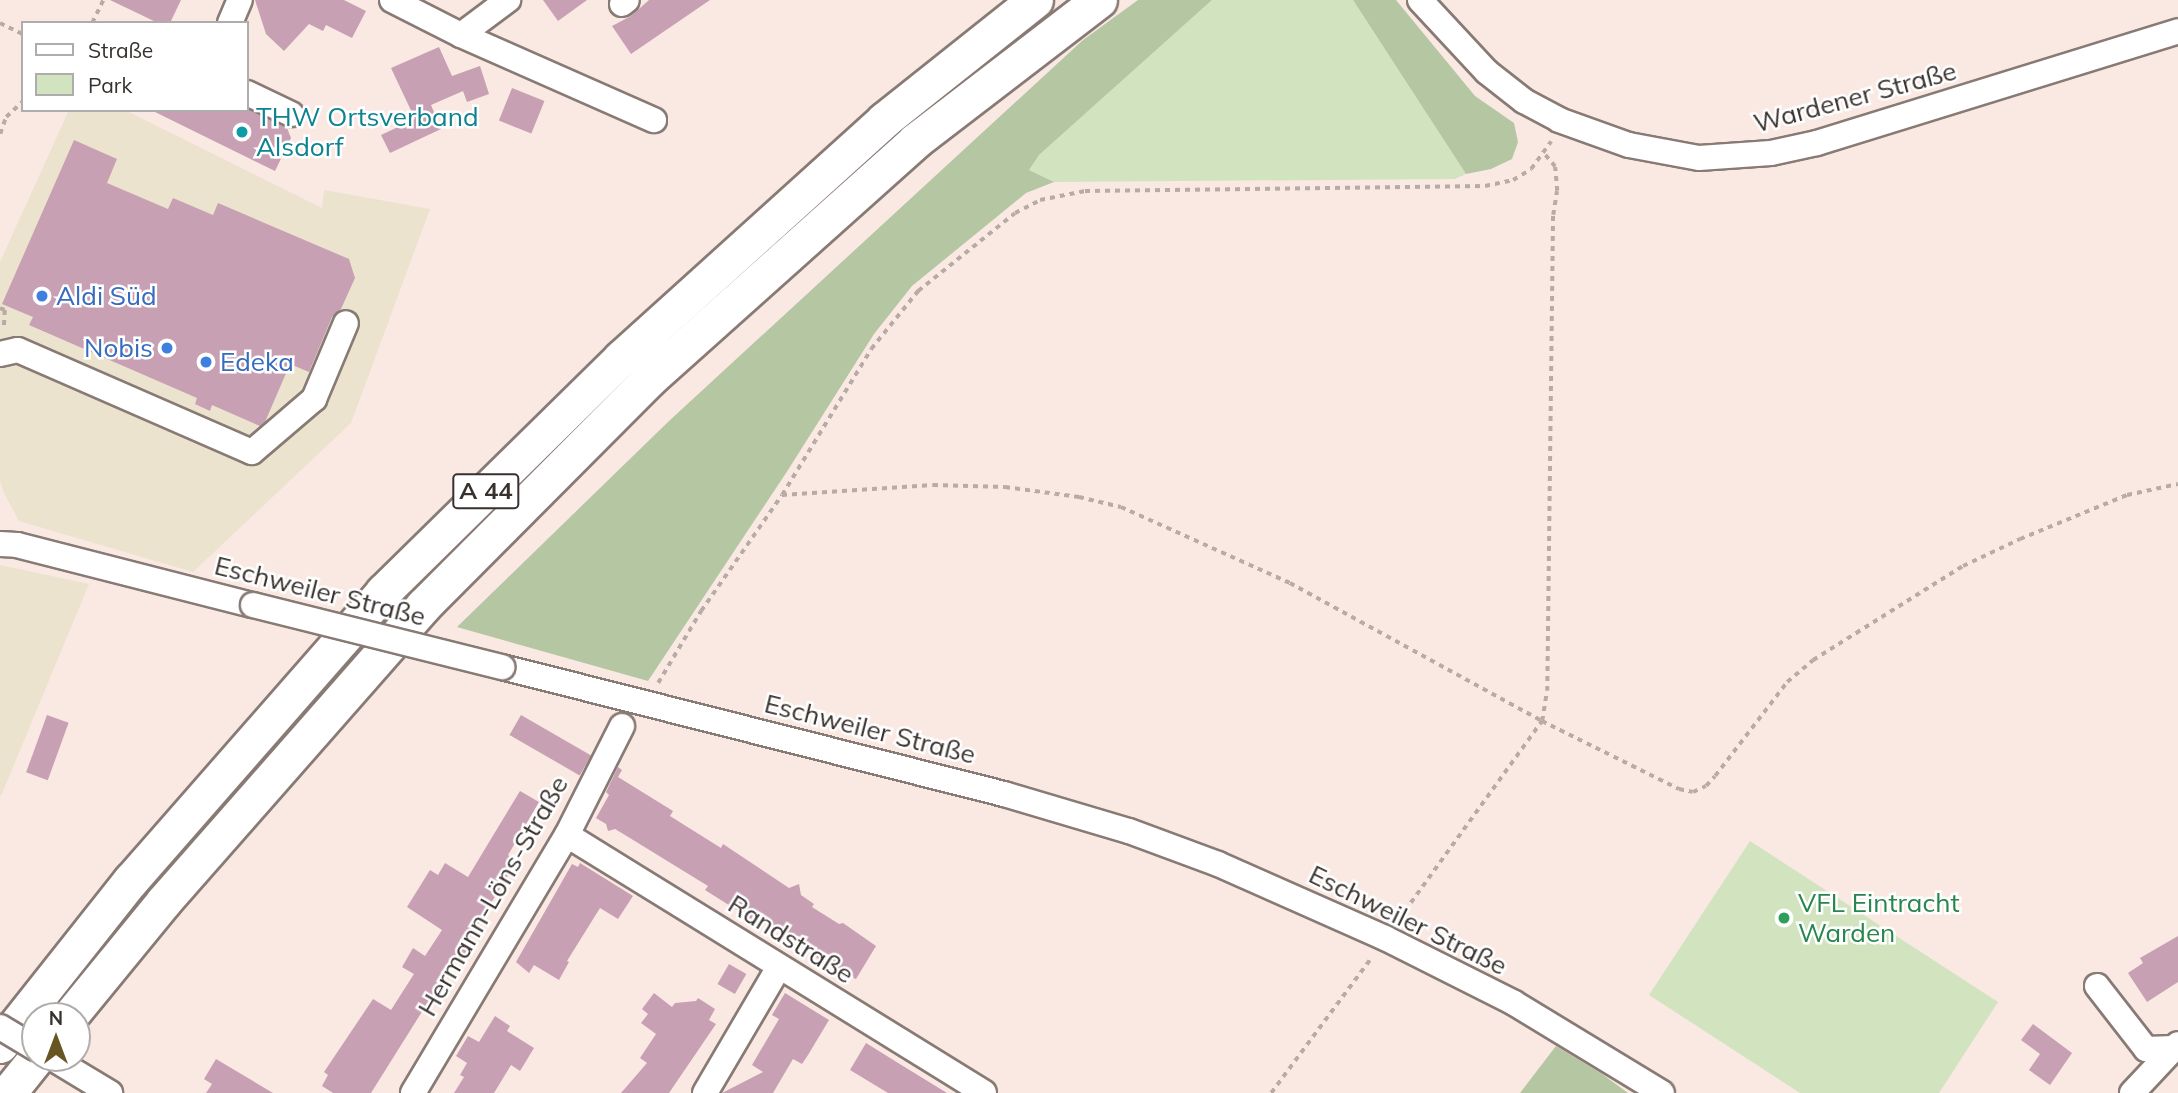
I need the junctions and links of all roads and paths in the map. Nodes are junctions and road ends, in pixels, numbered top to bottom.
1 (103, 0) edge
2 (240, 0) edge
3 (392, 0) edge
4 (508, 0) edge
5 (1035, 0) edge
6 (1099, 0) edge
7 (1420, 0) edge
8 (93, 21) edge
9 (231, 21) edge
10 (0, 23) edge
11 (2178, 31) edge
12 (21, 33) edge
13 (461, 35) junction
14 (248, 93) edge
15 (21, 103) edge
16 (291, 114) dead end
17 (654, 120) dead end
18 (1559, 120) junction
19 (0, 134) edge
20 (1544, 155) junction
21 (346, 323) dead end
22 (0, 355) edge
23 (2178, 484) edge
24 (782, 495) junction
25 (0, 525) edge
26 (9, 544) edge
27 (648, 703) junction
28 (1542, 721) junction
29 (622, 726) dead end
30 (567, 835) junction
31 (1385, 938) junction
32 (779, 967) junction
33 (2097, 986) dead end
34 (81, 1002) edge
35 (0, 1027) edge
36 (21, 1040) edge
37 (0, 1045) edge
38 (2176, 1046) edge
39 (25, 1072) edge
40 (75, 1072) edge
41 (8, 1093) edge
42 (110, 1093) edge
43 (413, 1093) edge
44 (705, 1093) edge
45 (984, 1093) edge
46 (1271, 1093) edge
47 (1662, 1093) edge
48 (2132, 1093) edge

1 - 8 path
2 - 9 street
3 - 13 street
4 - 13 street
5 - 37 highway, A 44
6 - 34 highway, A 44
7 - 18 street, Wardener Straße
10 - 12 path
11 - 18 street, Wardener Straße
13 - 17 street
14 - 16 street
15 - 19 path
18 - 20 path
20 - 24 path
20 - 28 path
21 - 22 street
23 - 28 path
24 - 27 path
24 - 28 path
25 - 26 street, Eschweiler Straße
26 - 27 street, Eschweiler Straße, bridge
27 - 31 street, Eschweiler Straße
28 - 31 path
29 - 30 street, Hermann-Löns-Straße
30 - 32 street, Randstraße
30 - 43 street, Hermann-Löns-Straße
31 - 46 path
31 - 47 street, Eschweiler Straße
32 - 44 street
32 - 45 street, Randstraße
33 - 38 street
35 - 36 street, bridge
38 - 48 street
39 - 41 highway
40 - 42 street

